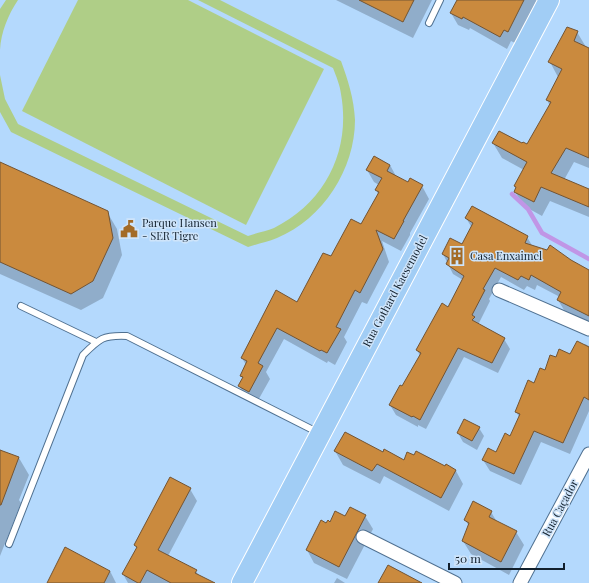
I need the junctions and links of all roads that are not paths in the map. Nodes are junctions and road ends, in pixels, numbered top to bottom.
1 (440, 0) edge
2 (549, 0) edge
3 (429, 23) dead end
4 (499, 290) dead end
5 (21, 306) dead end
6 (589, 329) edge
7 (96, 342) junction
8 (320, 434) junction
9 (588, 459) edge
10 (363, 537) dead end
11 (9, 544) dead end
12 (242, 583) edge
13 (455, 583) edge
14 (520, 583) edge

1 - 3 lane
2 - 8 main road, Rua Gothard Kaesemodel
4 - 6 street
5 - 7 lane
7 - 8 lane
7 - 11 lane
8 - 12 main road, Rua Gothard Kaesemodel
9 - 14 street, Rua Caçador
10 - 13 street

